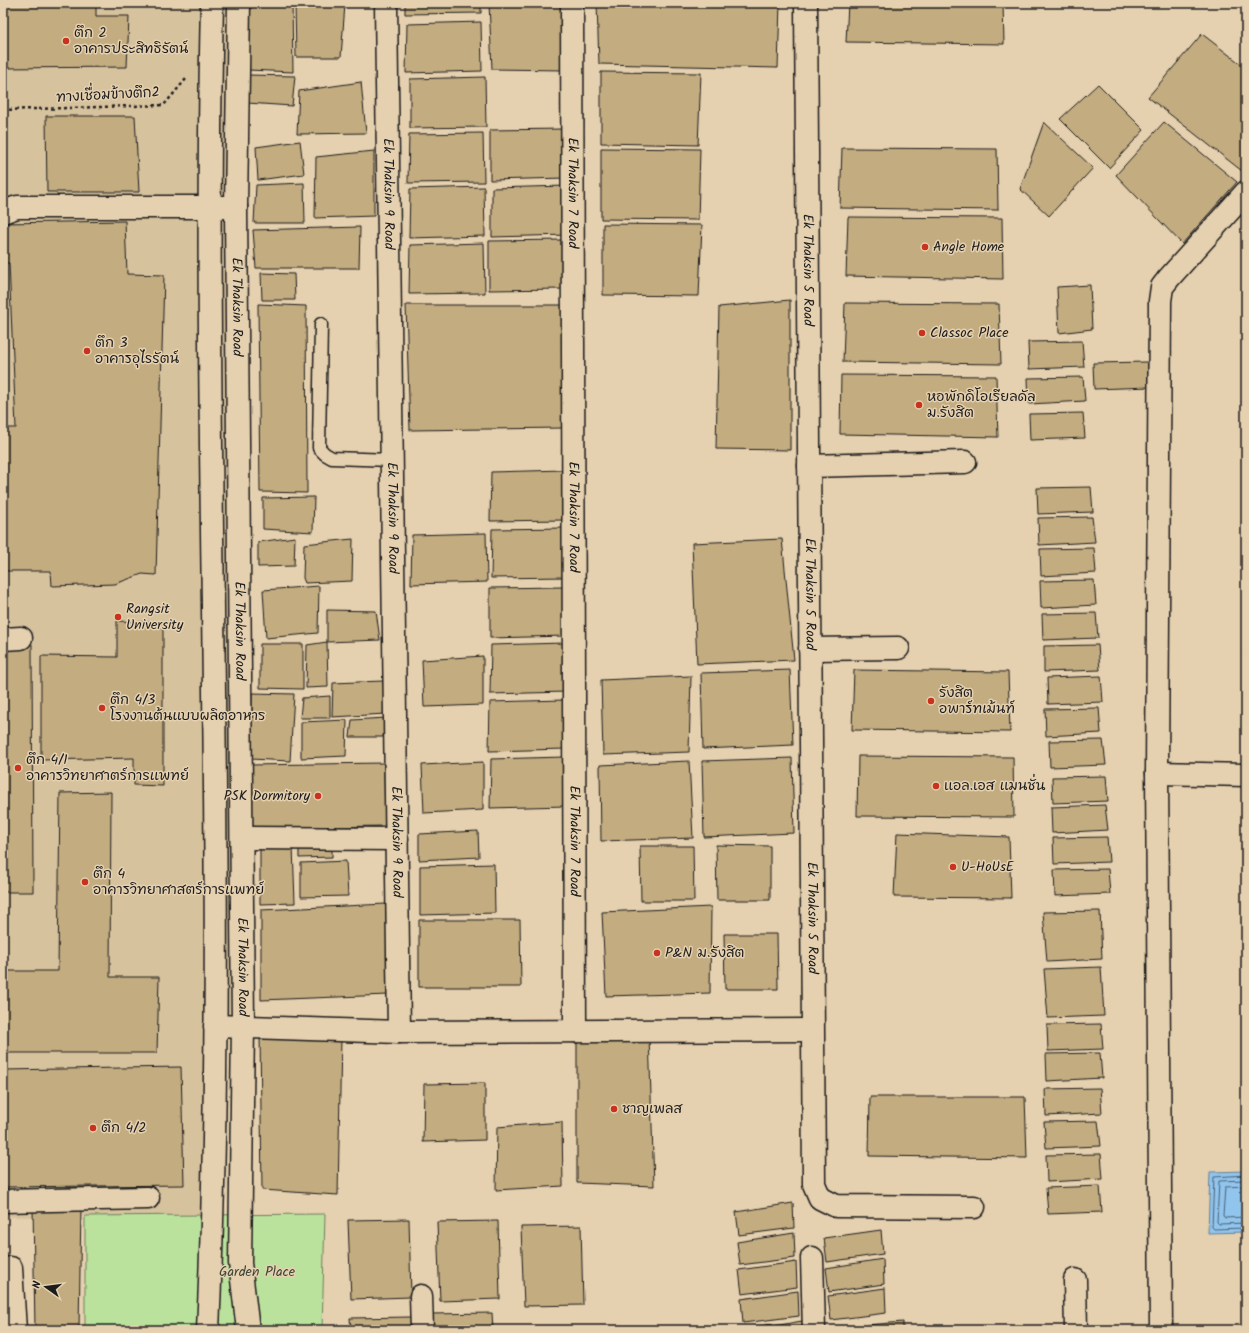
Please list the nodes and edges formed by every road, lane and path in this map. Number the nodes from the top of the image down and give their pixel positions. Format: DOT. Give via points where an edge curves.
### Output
graph roads {
  1 [pos="212,3"];
  2 [pos="239,3"];
  3 [pos="386,3"];
  4 [pos="572,3"];
  5 [pos="806,3"];
  6 [pos="211,50"];
  7 [pos="3,110"];
  8 [pos="1246,192"];
  9 [pos="210,206"];
  10 [pos="236,206"];
  11 [pos="3,212"];
  12 [pos="321,324"];
  13 [pos="392,460"];
  14 [pos="965,462"];
  15 [pos="809,466"];
  16 [pos="898,648"];
  17 [pos="810,649"];
  18 [pos="1157,773"];
  19 [pos="1246,775"];
  20 [pos="242,838"];
  21 [pos="397,839"];
  22 [pos="243,1025"];
  23 [pos="215,1026"];
  24 [pos="812,1030"];
  25 [pos="576,1031"];
  26 [pos="399,1032"];
  27 [pos="148,1198"];
  28 [pos="3,1201"];
  29 [pos="974,1207"];
  30 [pos="812,1258"];
  31 [pos="11,1268"];
  32 [pos="1074,1280"];
  33 [pos="421,1296"];
  34 [pos="15,1330"];
  35 [pos="208,1330"];
  36 [pos="248,1330"];
  37 [pos="422,1330"];
  38 [pos="814,1330"];
  39 [pos="1076,1330"];
  40 [pos="1161,1330"];
  1 -- 6 [label="street, Ek Thaksin Road"];
  2 -- 10 [label="street, Ek Thaksin Road"];
  3 -- 13 [label="street, Ek Thaksin 9 Road"];
  4 -- 25 [label="street, Ek Thaksin 7 Road"];
  5 -- 15 [label="street, Ek Thaksin 5 Road"];
  6 -- 7 [label="path, ทางเชื่อมข้างตึก2" via="164,105"];
  6 -- 9 [label="street, Ek Thaksin Road"];
  8 -- 18 [label="street" via="1162,287"];
  9 -- 10 [label="street"];
  9 -- 11 [label="street" via="17,208"];
  9 -- 23 [label="street, Ek Thaksin Road"];
  10 -- 20 [label="street, Ek Thaksin Road"];
  12 -- 13 [label="lane" via="319,448 332,458"];
  13 -- 21 [label="street, Ek Thaksin 9 Road"];
  14 -- 15 [label="street"];
  15 -- 17 [label="street, Ek Thaksin 5 Road"];
  16 -- 17 [label="street"];
  17 -- 24 [label="street, Ek Thaksin 5 Road"];
  18 -- 19 [label="street"];
  18 -- 40 [label="street"];
  20 -- 21 [label="street"];
  20 -- 22 [label="street, Ek Thaksin Road"];
  21 -- 26 [label="street, Ek Thaksin 9 Road"];
  22 -- 23 [label="street"];
  22 -- 26 [label="street"];
  22 -- 36 [label="street, Ek Thaksin Road" via="240,1263"];
  23 -- 35 [label="street, Ek Thaksin Road"];
  24 -- 25 [label="street"];
  24 -- 29 [label="street, Ek Thaksin 5 Road" via="814,1184 820,1198 836,1206"];
  25 -- 26 [label="street"];
  27 -- 28 [label="street"];
  30 -- 38 [label="street"];
  31 -- 34 [label="street"];
  32 -- 39 [label="street"];
  33 -- 37 [label="street"];
}
